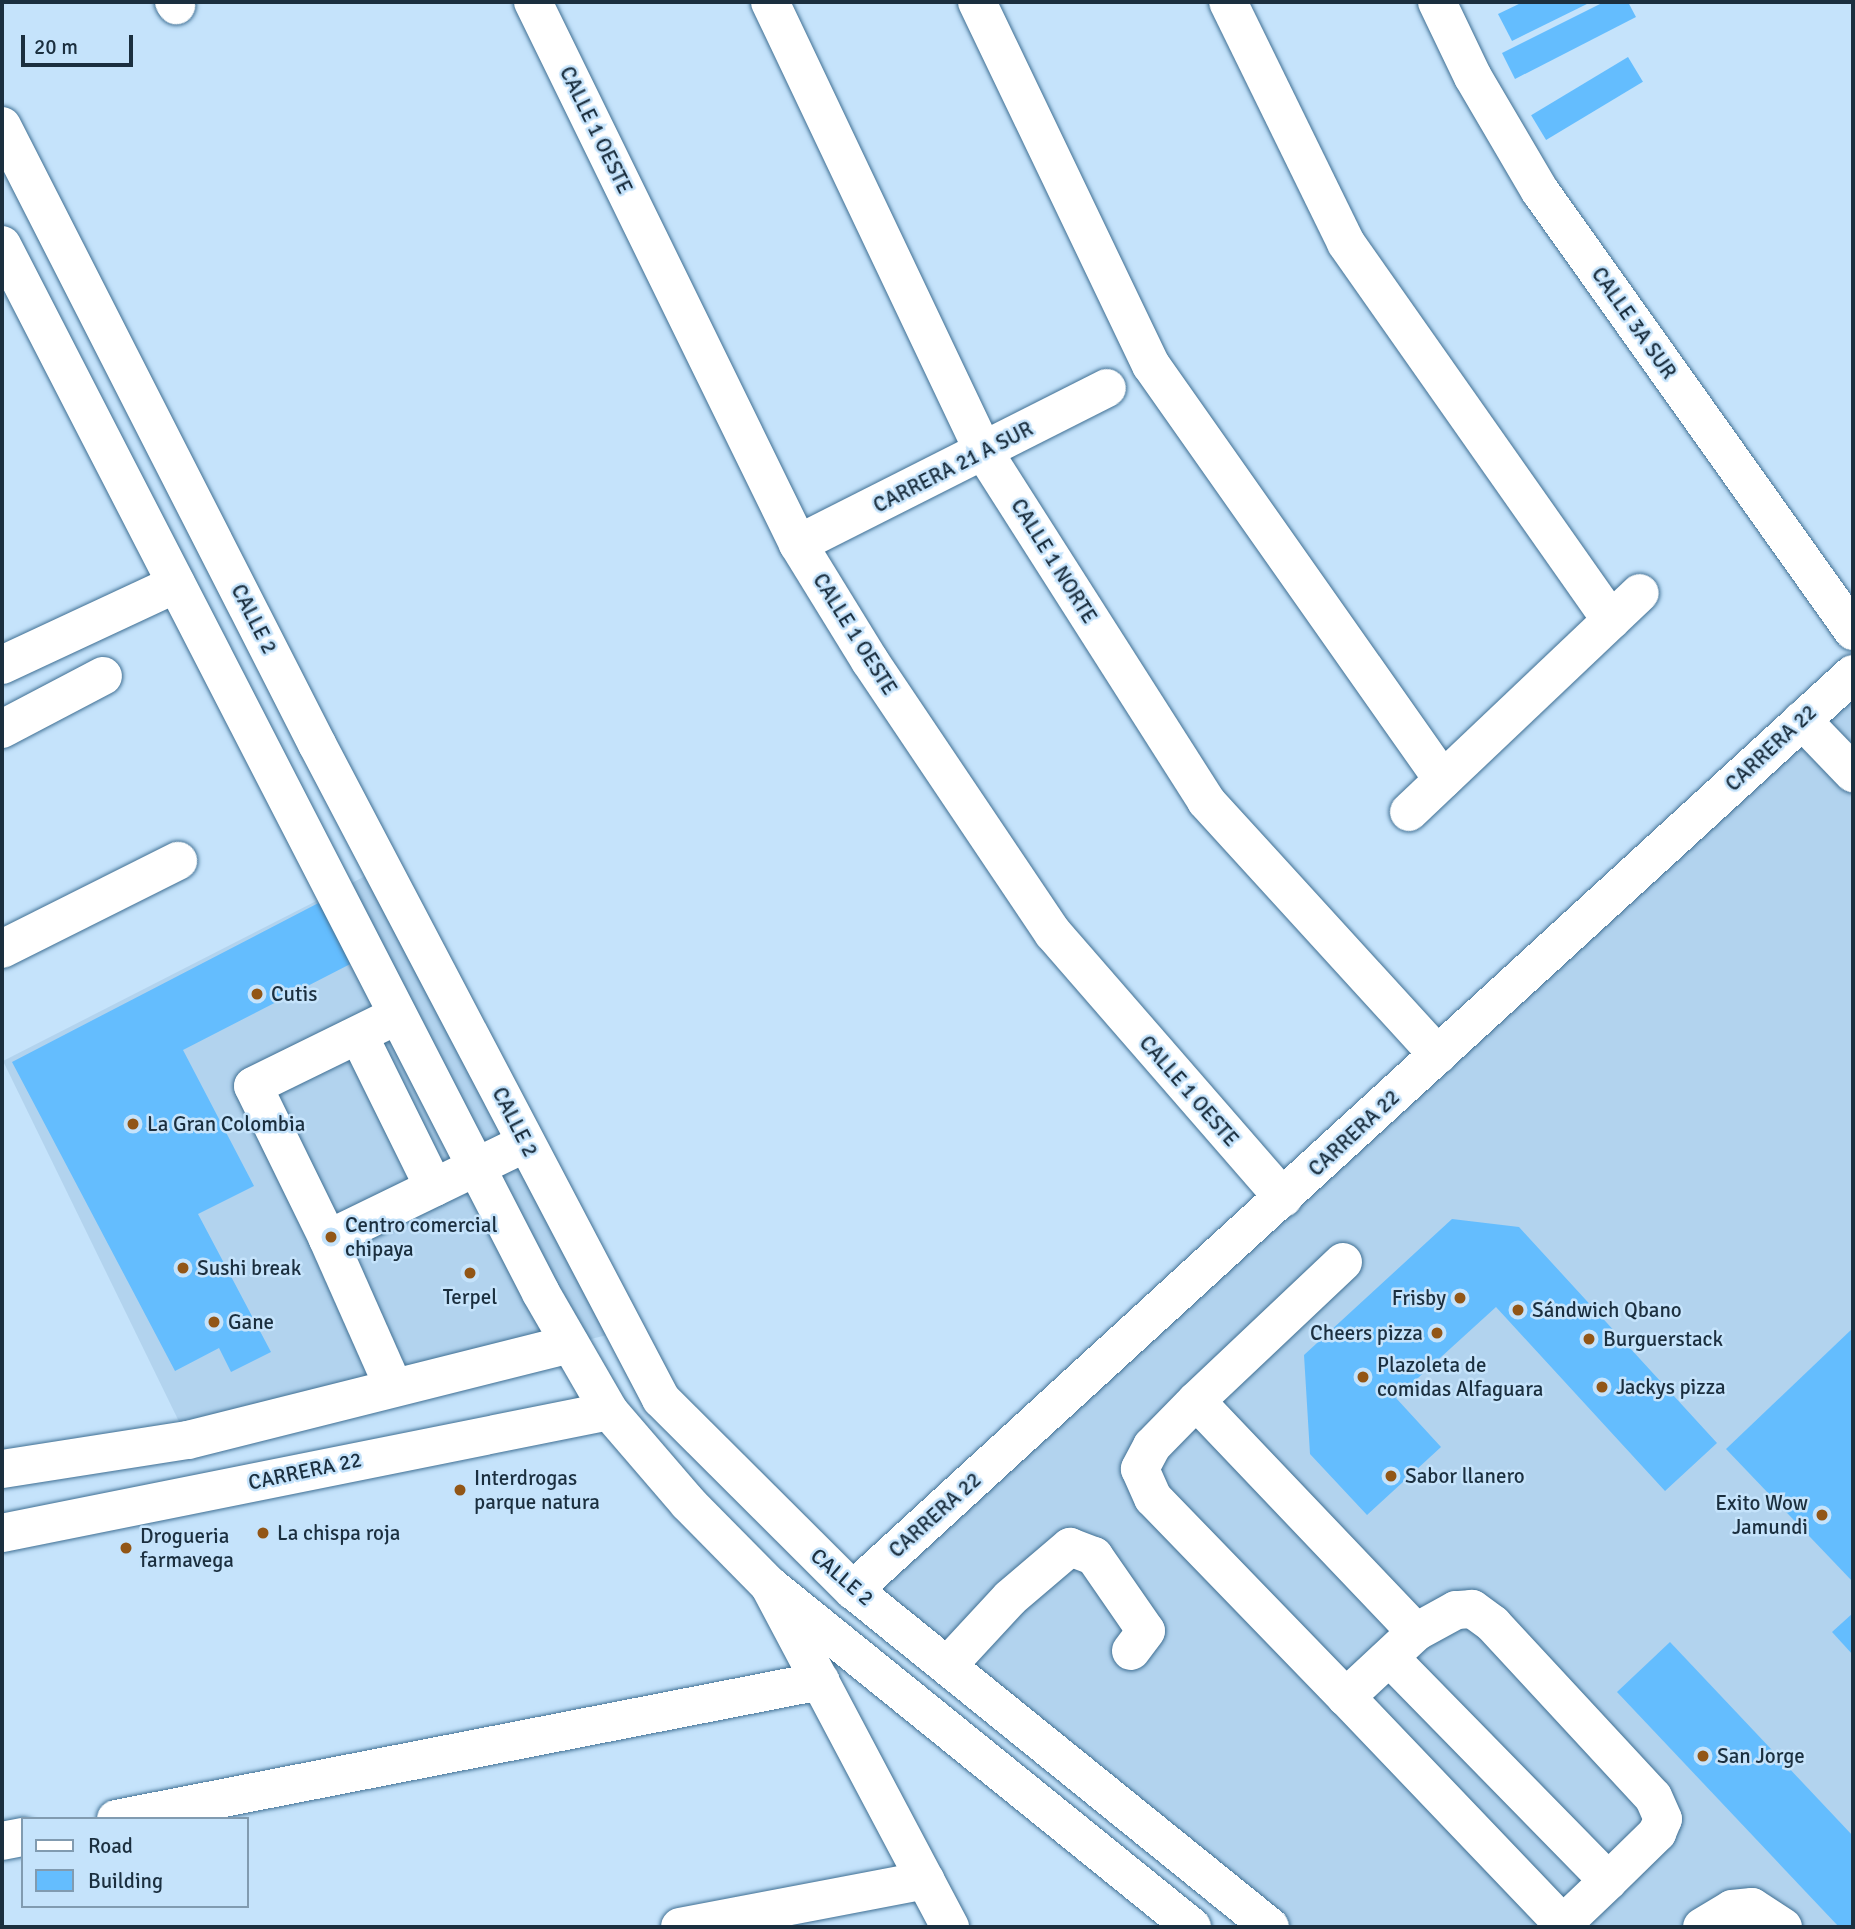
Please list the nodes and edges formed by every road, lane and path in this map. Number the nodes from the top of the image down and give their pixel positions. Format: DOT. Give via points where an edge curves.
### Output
graph roads {
  1 [pos="533,2"];
  2 [pos="770,2"];
  3 [pos="977,2"];
  4 [pos="1228,2"];
  5 [pos="1437,2"];
  6 [pos="2,127"];
  7 [pos="2,245"];
  8 [pos="1107,388"];
  9 [pos="984,452"];
  10 [pos="798,544"];
  11 [pos="176,584"];
  12 [pos="1640,593"];
  13 [pos="1611,620"];
  14 [pos="1853,631"];
  15 [pos="2,665"];
  16 [pos="1853,674"];
  17 [pos="103,676"];
  18 [pos="1802,720"];
  19 [pos="2,729"];
  20 [pos="1853,773"];
  21 [pos="1443,780"];
  22 [pos="1409,812"];
  23 [pos="178,861"];
  24 [pos="2,948"];
  25 [pos="398,1015"];
  26 [pos="359,1035"];
  27 [pos="1438,1055"];
  28 [pos="526,1143"];
  29 [pos="476,1169"];
  30 [pos="434,1188"];
  31 [pos="1283,1198"];
  32 [pos="328,1239"];
  33 [pos="1343,1262"];
  34 [pos="570,1344"];
  35 [pos="393,1386"];
  36 [pos="1196,1401"];
  37 [pos="609,1411"];
  38 [pos="2,1469"];
  39 [pos="2,1533"];
  40 [pos="769,1585"];
  41 [pos="853,1590"];
  42 [pos="1403,1645"];
  43 [pos="1130,1651"];
  44 [pos="948,1665"];
  45 [pos="821,1681"];
  46 [pos="1346,1697"];
  47 [pos="126,1817"];
  48 [pos="21,1837"];
  49 [pos="2,1841"];
  50 [pos="926,1881"];
  51 [pos="1608,1881"];
  52 [pos="1561,1926"];
  53 [pos="680,1927"];
  54 [pos="950,1927"];
  55 [pos="1192,1927"];
  56 [pos="1270,1927"];
  57 [pos="1702,1927"];
  58 [pos="1783,1927"];
  1 -- 10 [label="street, CALLE 1 OESTE"];
  2 -- 9 [label="street, CALLE 1 NORTE"];
  3 -- 21 [label="street" via="1151,365"];
  4 -- 13 [label="street" via="1346,243"];
  5 -- 14 [label="street, CALLE 3A SUR" via="1473,77 1540,191"];
  6 -- 28 [label="street, CALLE 2"];
  7 -- 11 [label="street"];
  8 -- 9 [label="street, CARRERA 21 A SUR"];
  9 -- 10 [label="street, CARRERA 21 A SUR"];
  9 -- 27 [label="street, CALLE 1 NORTE" via="1206,801"];
  10 -- 31 [label="street, CALLE 1 OESTE" via="1053,933"];
  11 -- 15 [label="street"];
  11 -- 25 [label="street"];
  12 -- 13 [label="street"];
  13 -- 21 [label="street"];
  16 -- 18 [label="street, CARRERA 22"];
  17 -- 19 [label="street"];
  18 -- 20 [label="street"];
  18 -- 27 [label="street, CARRERA 22"];
  21 -- 22 [label="street"];
  23 -- 24 [label="street"];
  25 -- 26 [label="street"];
  25 -- 29 [label="street"];
  26 -- 30 [label="street"];
  26 -- 32 [label="street" via="253,1086"];
  27 -- 31 [label="street, CARRERA 22"];
  28 -- 29 [label="street"];
  28 -- 41 [label="street, CALLE 2" via="661,1399"];
  29 -- 30 [label="street"];
  29 -- 34 [label="street"];
  30 -- 32 [label="street"];
  31 -- 41 [label="street, CARRERA 22"];
  32 -- 35 [label="street"];
  33 -- 36 [label="street"];
  34 -- 35 [label="street"];
  34 -- 37 [label="street"];
  35 -- 38 [label="street" via="187,1440"];
  36 -- 42 [label="street"];
  36 -- 46 [label="street" via="1152,1446 1140,1469 1153,1498"];
  37 -- 39 [label="street, CARRERA 22"];
  37 -- 40 [label="street" via="688,1503"];
  40 -- 45 [label="street"];
  40 -- 55 [label="street"];
  41 -- 44 [label="street, CALLE 2"];
  42 -- 46 [label="street"];
  42 -- 51 [label="street"];
  42 -- 51 [label="street" via="1456,1610 1472,1609 1493,1624 1653,1797 1663,1819 1657,1833"];
  43 -- 44 [label="street" via="1146,1631 1094,1556 1070,1547 1010,1598"];
  44 -- 56 [label="street, CALLE 2"];
  45 -- 47 [label="street"];
  45 -- 50 [label="street"];
  46 -- 52 [label="street"];
  48 -- 49 [label="street"];
  50 -- 53 [label="street"];
  50 -- 54 [label="street"];
  51 -- 52 [label="street"];
  57 -- 58 [label="street" via="1732,1909 1752,1907"];
}
